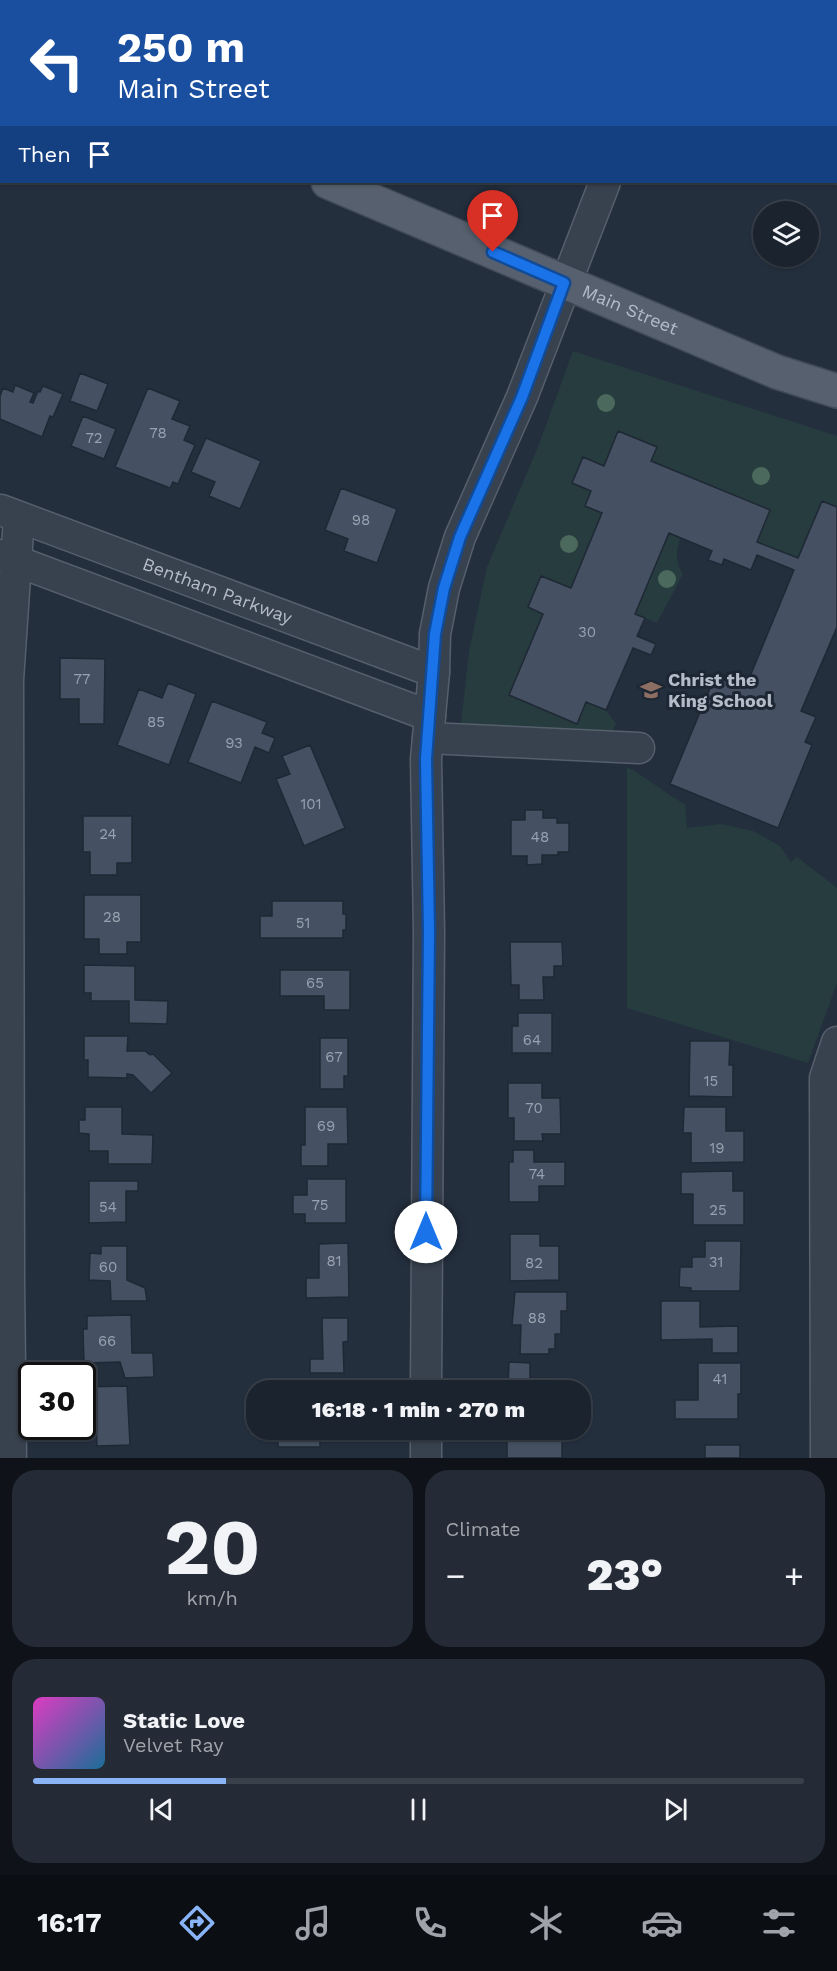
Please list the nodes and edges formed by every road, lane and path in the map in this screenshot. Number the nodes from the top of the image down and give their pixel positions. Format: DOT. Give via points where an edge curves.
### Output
graph roads {
  1 [pos="330,183"];
  2 [pos="605,183"];
  3 [pos="564,283"];
  4 [pos="837,391"];
  5 [pos="10,513"];
  6 [pos="8,558"];
  7 [pos="434,672"];
  8 [pos="429,727"];
  9 [pos="639,748"];
  10 [pos="837,1042"];
  11 [pos="426,1380"];
  12 [pos="426,1440"];
  13 [pos="11,1458"];
  14 [pos="426,1458"];
  15 [pos="826,1458"];
  1 -- 3 [label="main road, Main Street"];
  2 -- 3 [label="street"];
  3 -- 4 [label="main road, Main Street" via="777,372"];
  3 -- 7 [label="street" via="522,397 460,537 435,634"];
  5 -- 6 [label="street"];
  5 -- 7 [label="street, Bentham Parkway"];
  6 -- 8 [label="street"];
  6 -- 13 [label="street"];
  7 -- 8 [label="street"];
  8 -- 9 [label="street"];
  8 -- 11 [label="street"];
  10 -- 15 [label="street" via="825,1078"];
  12 -- 14 [label="street"];
}
